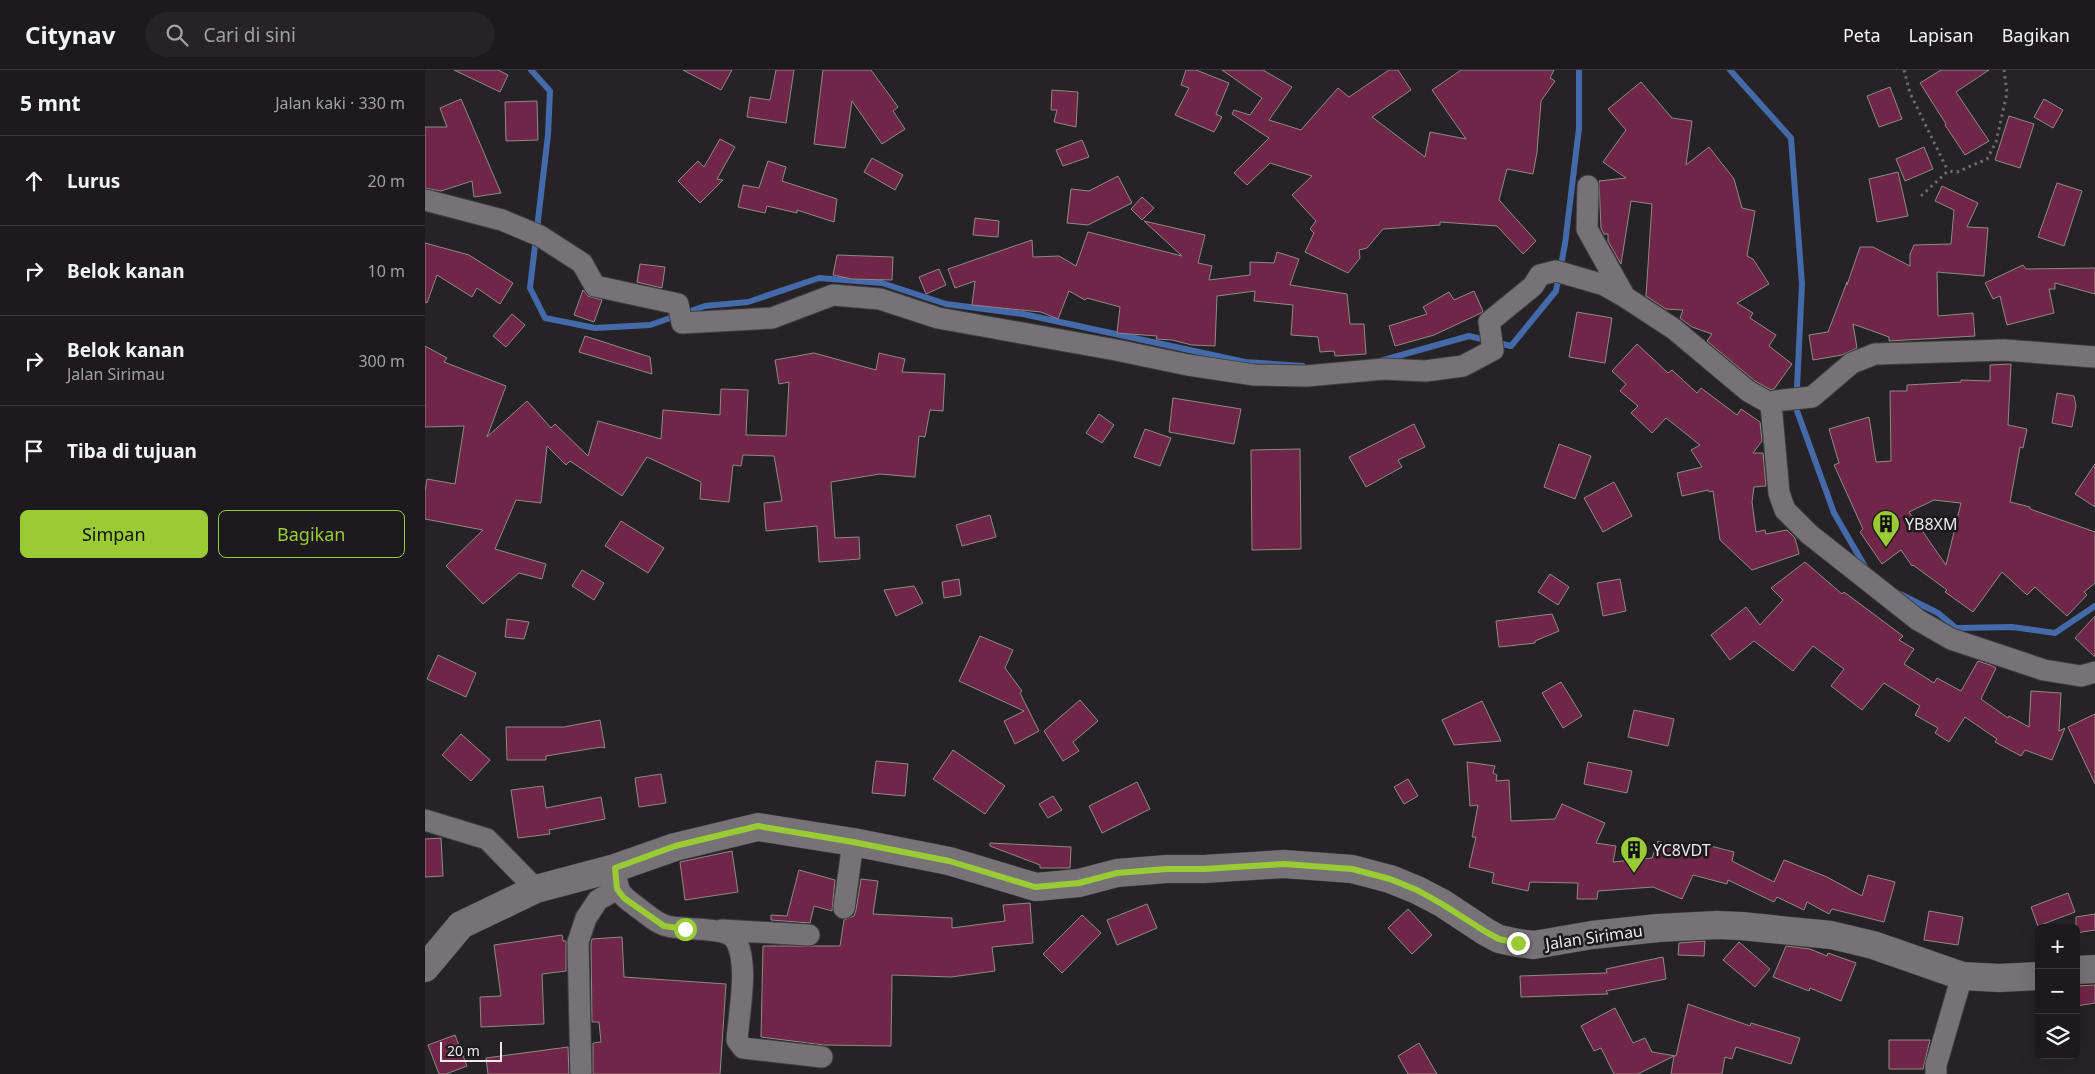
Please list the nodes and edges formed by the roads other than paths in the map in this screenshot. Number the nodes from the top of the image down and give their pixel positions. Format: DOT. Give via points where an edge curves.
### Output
graph roads {
  1 [pos="1588,186"];
  2 [pos="425,200"];
  3 [pos="1625,297"];
  4 [pos="2095,357"];
  5 [pos="1773,403"];
  6 [pos="2095,672"];
  7 [pos="425,820"];
  8 [pos="853,842"];
  9 [pos="616,878"];
  10 [pos="536,889"];
  11 [pos="844,908"];
  12 [pos="725,932"];
  13 [pos="809,935"];
  14 [pos="425,968"];
  15 [pos="2095,969"];
  16 [pos="2080,970"];
  17 [pos="1962,976"];
  18 [pos="2035,976"];
  19 [pos="822,1057"];
  20 [pos="581,1074"];
  21 [pos="1936,1074"];
  1 -- 3 [label="street" via="1587,229"];
  2 -- 3 [label="street" via="502,220 532,232 581,263 595,286 680,313 772,318 833,295 880,299 938,318 1254,375 1425,371 1463,366 1493,350 1489,322 1527,292 1540,275 1556,271 1604,285"];
  3 -- 5 [label="street" via="1674,329 1748,391"];
  4 -- 5 [label="street" via="2005,350 1875,354 1852,363 1812,397"];
  5 -- 6 [label="street" via="1779,493 1785,510 1809,534 1919,620 1951,639 2044,670 2081,676"];
  7 -- 10 [label="street" via="487,839"];
  8 -- 9 [label="main road, Jalan Sirimau" via="758,826 675,846"];
  8 -- 11 [label="street"];
  8 -- 17 [label="main road, Jalan Sirimau" via="949,861 1035,887 1079,883 1117,873 1167,869 1284,864 1352,869 1417,890 1499,939 1518,943 1534,945 1658,928 1741,926 1831,935 1873,945"];
  9 -- 10 [label="main road, Jalan Sirimau"];
  9 -- 12 [label="street" via="624,898 664,926"];
  9 -- 20 [label="street" via="586,918 578,942"];
  10 -- 14 [label="main road, Jalan Sirimau" via="461,925"];
  12 -- 13 [label="street" via="722,930"];
  12 -- 19 [label="street" via="735,939 743,962 739,1046"];
  15 -- 16 [label="main road"];
  17 -- 18 [label="main road, Jalan Sirimau"];
  17 -- 21 [label="street"];
}
